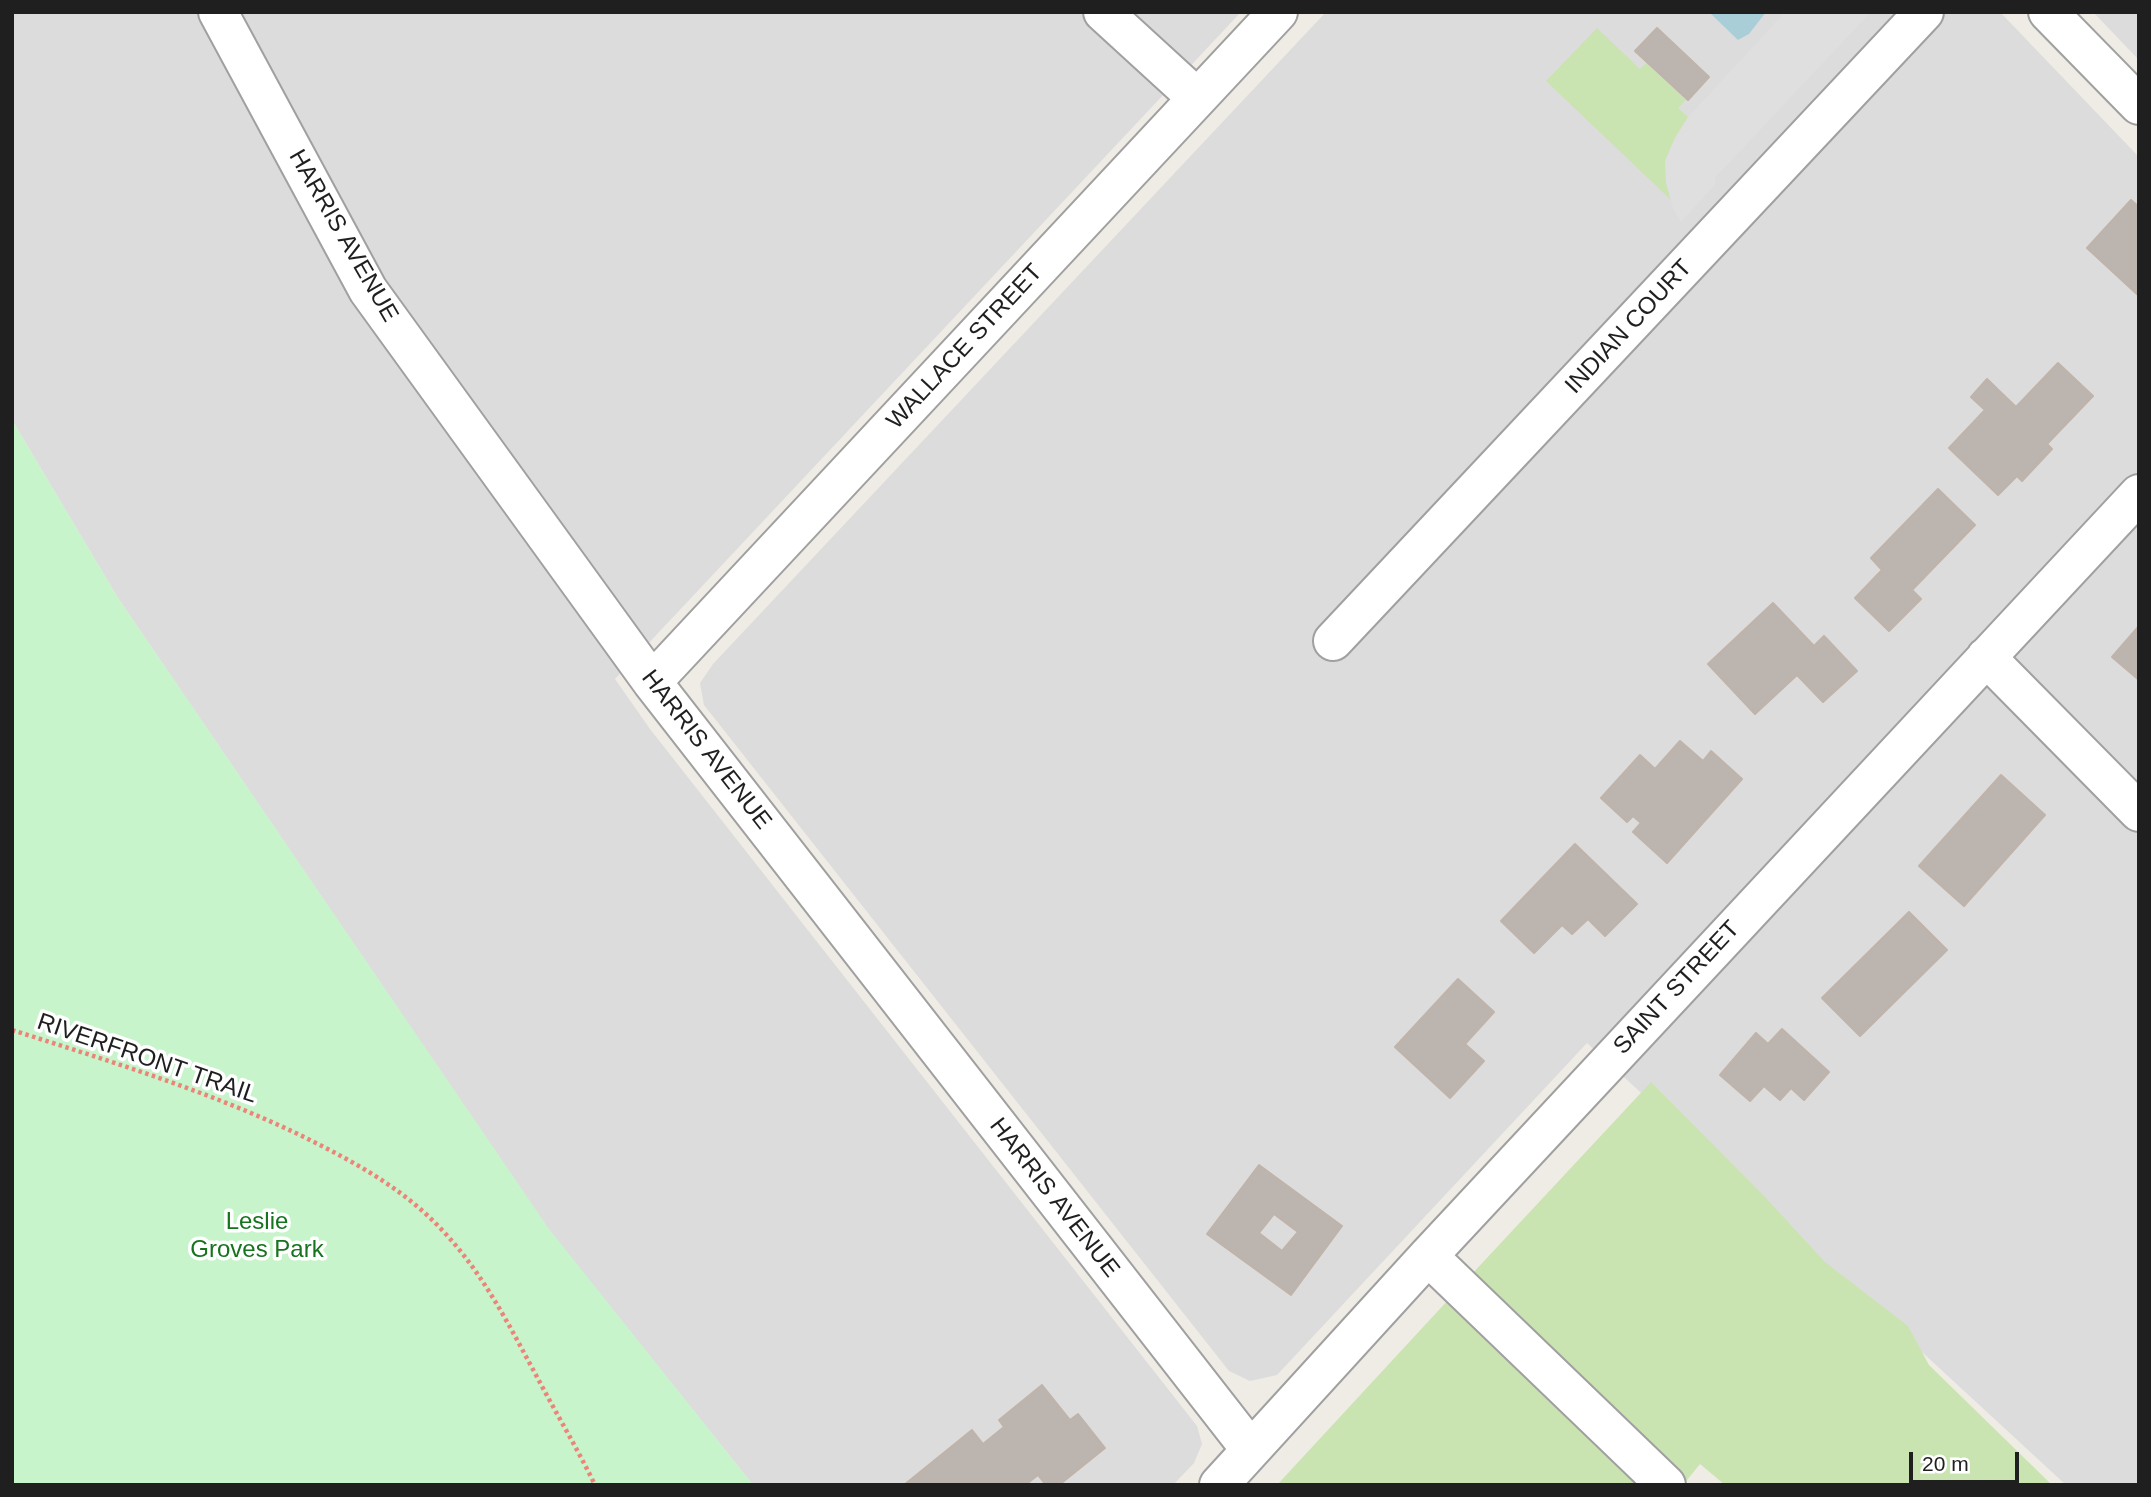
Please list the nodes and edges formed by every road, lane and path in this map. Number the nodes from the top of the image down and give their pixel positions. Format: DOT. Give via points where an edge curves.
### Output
graph roads {
  1 [pos="218,12"];
  2 [pos="1103,12"];
  3 [pos="1278,12"];
  4 [pos="1924,12"];
  5 [pos="2048,12"];
  6 [pos="1197,98"];
  7 [pos="2139,105"];
  8 [pos="2139,494"];
  9 [pos="1333,641"];
  10 [pos="1986,657"];
  11 [pos="652,682"];
  12 [pos="2139,812"];
  13 [pos="12,1030"];
  14 [pos="1428,1256"];
  15 [pos="1251,1450"];
  16 [pos="595,1485"];
  17 [pos="1219,1485"];
  18 [pos="1666,1485"];
  1 -- 11 [label="street, HARRIS AVENUE" via="368,290"];
  2 -- 6 [label="street"];
  3 -- 6 [label="street, WALLACE STREET"];
  4 -- 9 [label="street, INDIAN COURT"];
  5 -- 7 [label="street"];
  6 -- 11 [label="street, WALLACE STREET"];
  8 -- 10 [label="street, SAINT STREET"];
  10 -- 12 [label="street"];
  10 -- 14 [label="street, SAINT STREET"];
  11 -- 15 [label="street, HARRIS AVENUE"];
  13 -- 16 [label="path, RIVERFRONT TRAIL" via="141,1070 229,1104 347,1158 402,1192 442,1230 499,1306"];
  14 -- 15 [label="street, SAINT STREET"];
  14 -- 18 [label="street"];
  15 -- 17 [label="street, SAINT STREET"];
}
